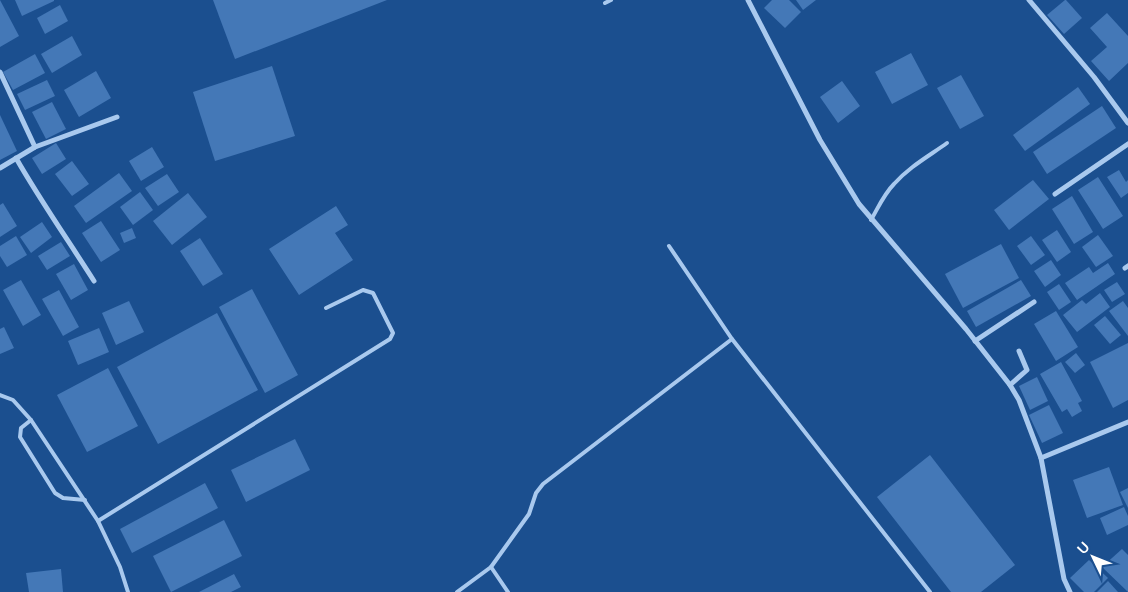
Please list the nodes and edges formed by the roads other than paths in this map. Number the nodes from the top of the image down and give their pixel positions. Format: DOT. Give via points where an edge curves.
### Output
graph roads {
  1 [pos="611,0"];
  2 [pos="748,0"];
  3 [pos="1029,0"];
  4 [pos="605,3"];
  5 [pos="0,72"];
  6 [pos="117,116"];
  7 [pos="1128,123"];
  8 [pos="947,143"];
  9 [pos="1128,144"];
  10 [pos="35,147"];
  11 [pos="16,158"];
  12 [pos="0,168"];
  13 [pos="1055,194"];
  14 [pos="871,220"];
  15 [pos="669,246"];
  16 [pos="94,281"];
  17 [pos="1034,302"];
  18 [pos="326,308"];
  19 [pos="732,338"];
  20 [pos="976,341"];
  21 [pos="1019,351"];
  22 [pos="1010,385"];
  23 [pos="0,394"];
  24 [pos="31,420"];
  25 [pos="1128,422"];
  26 [pos="1041,458"];
  27 [pos="85,500"];
  28 [pos="98,521"];
  29 [pos="491,567"];
  30 [pos="128,592"];
  31 [pos="457,592"];
  32 [pos="508,592"];
  33 [pos="930,592"];
  34 [pos="1070,592"];
  1 -- 4 [label="lane"];
  2 -- 14 [label="street" via="838,173"];
  3 -- 7 [label="street"];
  5 -- 10 [label="street"];
  6 -- 10 [label="street"];
  8 -- 14 [label="lane" via="894,183"];
  9 -- 13 [label="street"];
  10 -- 11 [label="street"];
  11 -- 12 [label="street"];
  11 -- 16 [label="street"];
  14 -- 20 [label="street"];
  15 -- 19 [label="lane"];
  17 -- 20 [label="street"];
  18 -- 28 [label="lane" via="363,290 373,293 393,332 392,337"];
  19 -- 29 [label="lane" via="543,484 536,493 529,514"];
  19 -- 33 [label="lane"];
  20 -- 22 [label="street"];
  21 -- 22 [label="street" via="1027,370"];
  22 -- 26 [label="street"];
  23 -- 24 [label="lane" via="13,400"];
  24 -- 27 [label="lane"];
  24 -- 27 [label="lane" via="21,428 20,437 55,493 63,498"];
  25 -- 26 [label="street"];
  26 -- 34 [label="street" via="1064,579"];
  27 -- 28 [label="lane"];
  28 -- 30 [label="lane"];
  29 -- 31 [label="lane"];
  29 -- 32 [label="lane"];
}
